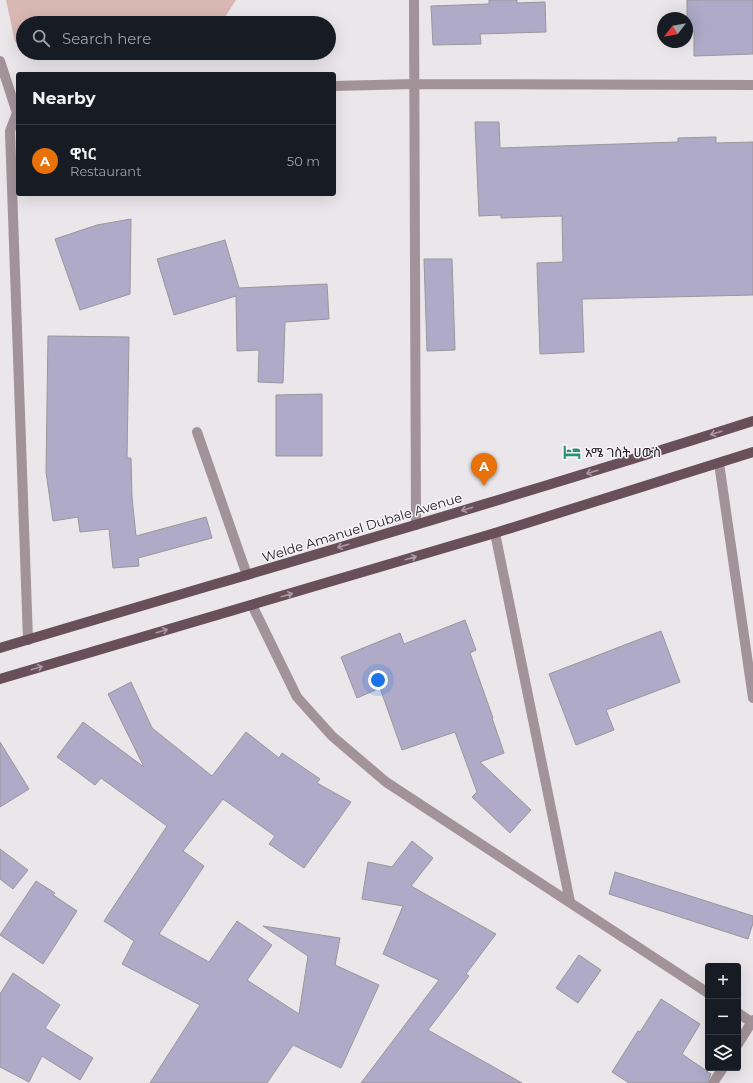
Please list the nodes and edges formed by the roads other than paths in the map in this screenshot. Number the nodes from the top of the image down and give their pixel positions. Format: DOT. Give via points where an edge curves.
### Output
graph roads {
  1 [pos="414,0"];
  2 [pos="0,61"];
  3 [pos="414,84"];
  4 [pos="753,85"];
  5 [pos="336,86"];
  6 [pos="16,109"];
  7 [pos="16,115"];
  8 [pos="753,421"];
  9 [pos="196,432"];
  10 [pos="753,452"];
  11 [pos="719,463"];
  12 [pos="416,525"];
  13 [pos="494,534"];
  14 [pos="247,575"];
  15 [pos="252,605"];
  16 [pos="28,640"];
  17 [pos="0,648"];
  18 [pos="0,680"];
  19 [pos="753,698"];
  20 [pos="570,902"];
  21 [pos="705,991"];
  22 [pos="741,1015"];
  23 [pos="753,1022"];
  24 [pos="741,1040"];
  25 [pos="721,1071"];
  26 [pos="713,1083"];
  1 -- 3 [label="street"];
  2 -- 6 [label="street"];
  3 -- 4 [label="street"];
  3 -- 5 [label="street"];
  3 -- 12 [label="street"];
  7 -- 16 [label="street" via="10,131"];
  8 -- 12 [label="main road, Welde Amanuel Dubale Avenue, one-way"];
  9 -- 14 [label="street"];
  10 -- 11 [label="main road"];
  11 -- 13 [label="main road"];
  11 -- 19 [label="street"];
  12 -- 14 [label="main road, Welde Amanuel Dubale Avenue, one-way"];
  15 -- 13 [label="main road, one-way"];
  13 -- 20 [label="street"];
  14 -- 16 [label="main road, Welde Amanuel Dubale Avenue"];
  18 -- 15 [label="main road, one-way"];
  15 -- 20 [label="street" via="297,697 332,736 386,782"];
  16 -- 17 [label="main road, Welde Amanuel Dubale Avenue"];
  20 -- 21 [label="street"];
  22 -- 23 [label="street"];
  23 -- 24 [label="street"];
  25 -- 26 [label="street"];
}
